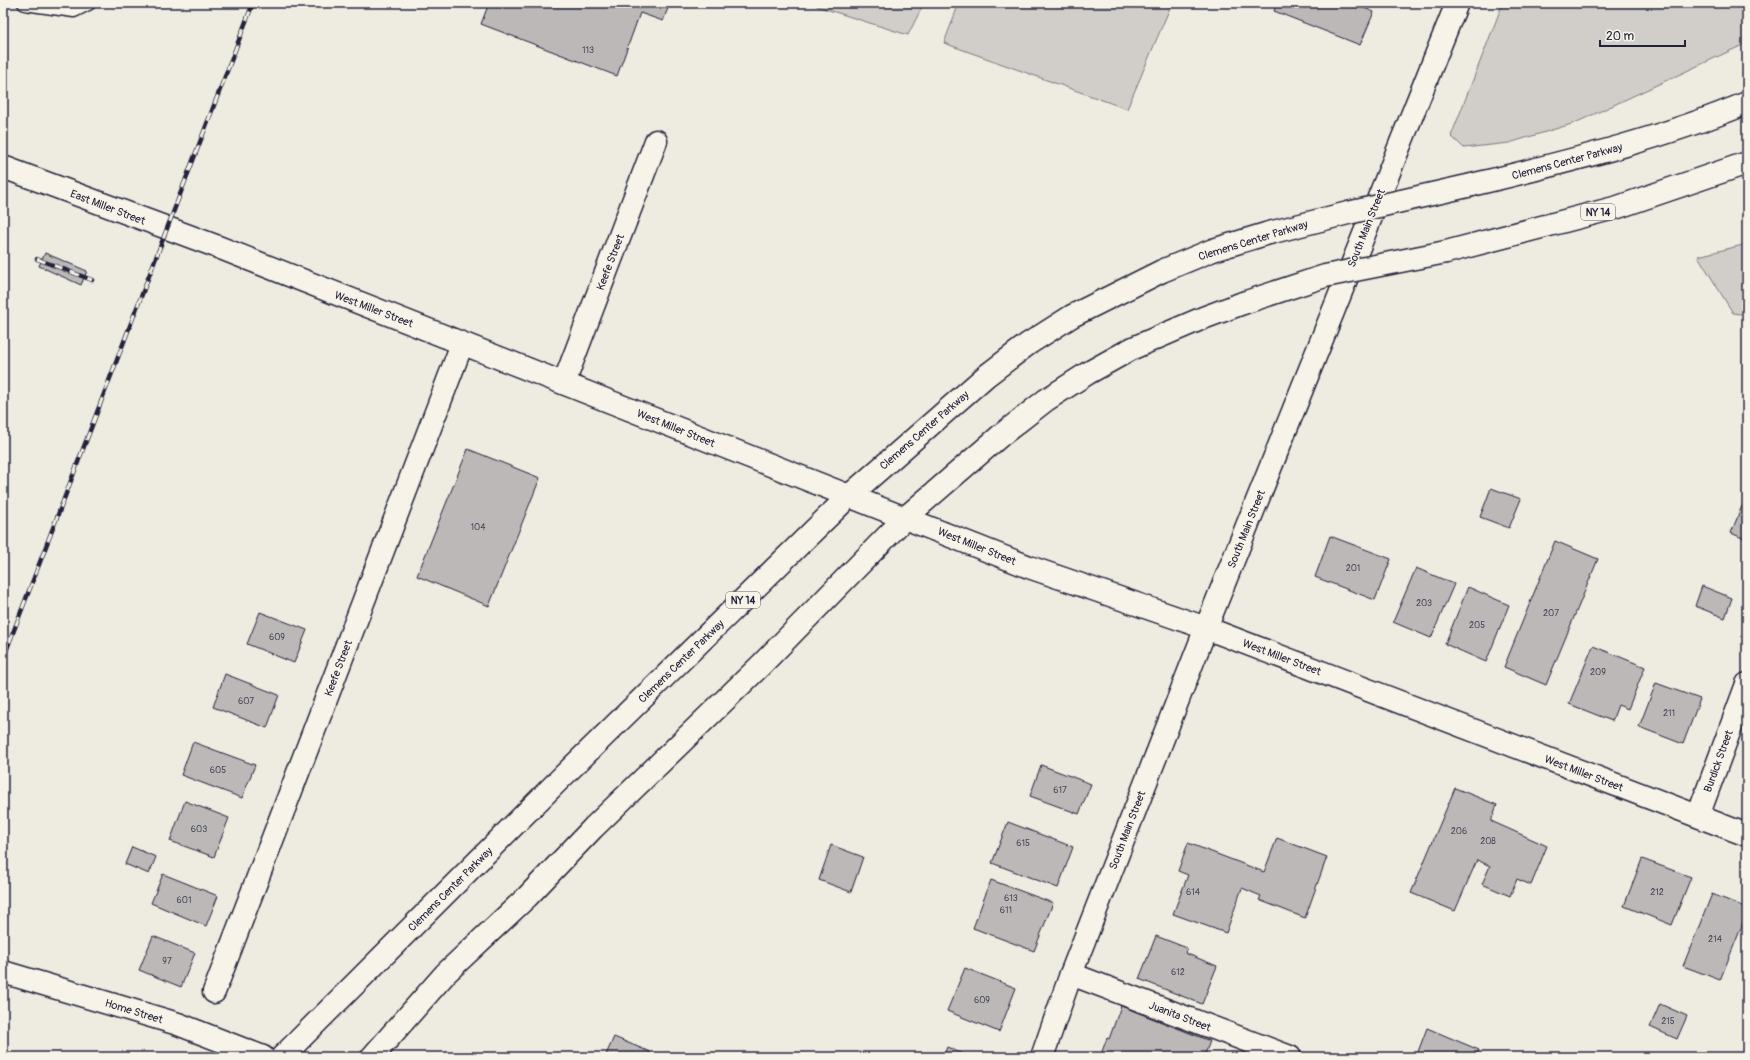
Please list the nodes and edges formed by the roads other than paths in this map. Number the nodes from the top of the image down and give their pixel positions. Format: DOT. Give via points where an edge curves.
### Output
graph roads {
  1 [pos="25,3"];
  2 [pos="88,3"];
  3 [pos="1457,3"];
  4 [pos="1747,103"];
  5 [pos="656,141"];
  6 [pos="1747,163"];
  7 [pos="3,167"];
  8 [pos="213,245"];
  9 [pos="462,344"];
  10 [pos="564,383"];
  11 [pos="849,496"];
  12 [pos="905,518"];
  13 [pos="1206,628"];
  14 [pos="1747,684"];
  15 [pos="1698,816"];
  16 [pos="1747,835"];
  17 [pos="3,972"];
  18 [pos="1071,974"];
  19 [pos="214,992"];
  20 [pos="263,1057"];
  21 [pos="282,1057"];
  22 [pos="372,1057"];
  23 [pos="1042,1057"];
  24 [pos="1290,1057"];
  1 -- 2 [label="lane" via="74,10"];
  3 -- 13 [label="street, South Main Street"];
  4 -- 11 [label="street, Clemens Center Parkway / NY 14, bridge" via="1644,140 1565,162 1269,234 1212,250 1162,271 1072,316 1028,344 986,376"];
  5 -- 10 [label="street, Keefe Street"];
  6 -- 12 [label="street, NY 14, bridge" via="1618,207 1446,252 1325,276 1243,303 1133,348 1046,400"];
  7 -- 8 [label="street, East Miller Street"];
  8 -- 9 [label="street, West Miller Street"];
  9 -- 10 [label="street, West Miller Street"];
  9 -- 19 [label="street, Keefe Street"];
  10 -- 11 [label="street, West Miller Street"];
  11 -- 12 [label="street, West Miller Street"];
  11 -- 21 [label="street, Clemens Center Parkway / NY 14" via="558,781"];
  12 -- 13 [label="street, West Miller Street" via="1029,567"];
  12 -- 22 [label="street, NY 14" via="527,897 446,973"];
  13 -- 15 [label="street, West Miller Street"];
  13 -- 18 [label="street, South Main Street"];
  14 -- 15 [label="street, Burdick Street"];
  15 -- 16 [label="street, West Miller Street"];
  17 -- 20 [label="street, Home Street" via="178,1024"];
  18 -- 23 [label="street, South Main Street"];
  18 -- 24 [label="street, Juanita Street"];
}
